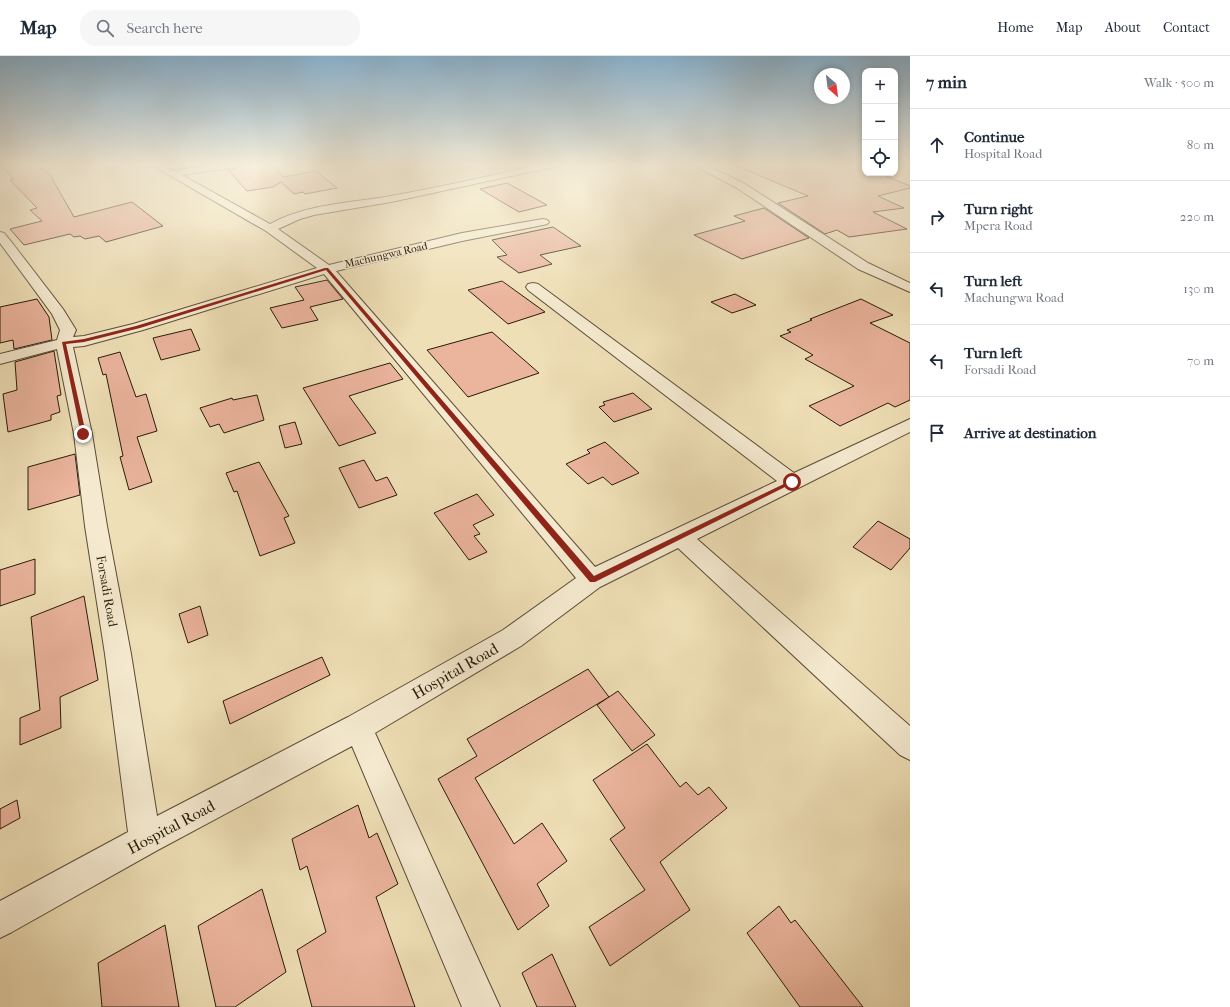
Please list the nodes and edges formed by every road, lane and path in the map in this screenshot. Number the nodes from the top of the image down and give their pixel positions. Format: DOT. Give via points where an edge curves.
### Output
graph roads {
  1 [pos="233,208"];
  2 [pos="331,208"];
  3 [pos="775,208"];
  4 [pos="543,222"];
  5 [pos="270,229"];
  6 [pos="0,236"];
  7 [pos="327,269"];
  8 [pos="533,287"];
  9 [pos="910,288"];
  10 [pos="64,343"];
  11 [pos="0,359"];
  12 [pos="910,425"];
  13 [pos="792,482"];
  14 [pos="680,537"];
  15 [pos="592,580"];
  16 [pos="358,727"];
  17 [pos="910,745"];
  18 [pos="145,840"];
  19 [pos="0,920"];
  20 [pos="481,1007"];
  1 -- 5 [label="street"];
  2 -- 5 [label="street" via="289,218"];
  3 -- 9 [label="street" via="863,266"];
  4 -- 7 [label="street, Machungwa Road" via="462,237"];
  5 -- 7 [label="street"];
  6 -- 10 [label="street, Forsadi Road" via="67,327"];
  7 -- 10 [label="street, Machungwa Road" via="138,327 84,341"];
  7 -- 15 [label="street"];
  8 -- 13 [label="street"];
  10 -- 11 [label="street, Machungwa Road"];
  10 -- 18 [label="street, Forsadi Road" via="83,434"];
  12 -- 13 [label="street, Hospital Road"];
  13 -- 14 [label="street, Hospital Road"];
  14 -- 15 [label="street, Hospital Road"];
  14 -- 17 [label="street"];
  15 -- 16 [label="street, Hospital Road" via="512,638"];
  16 -- 18 [label="street, Hospital Road"];
  16 -- 20 [label="street"];
  18 -- 19 [label="street, Hospital Road"];
}
